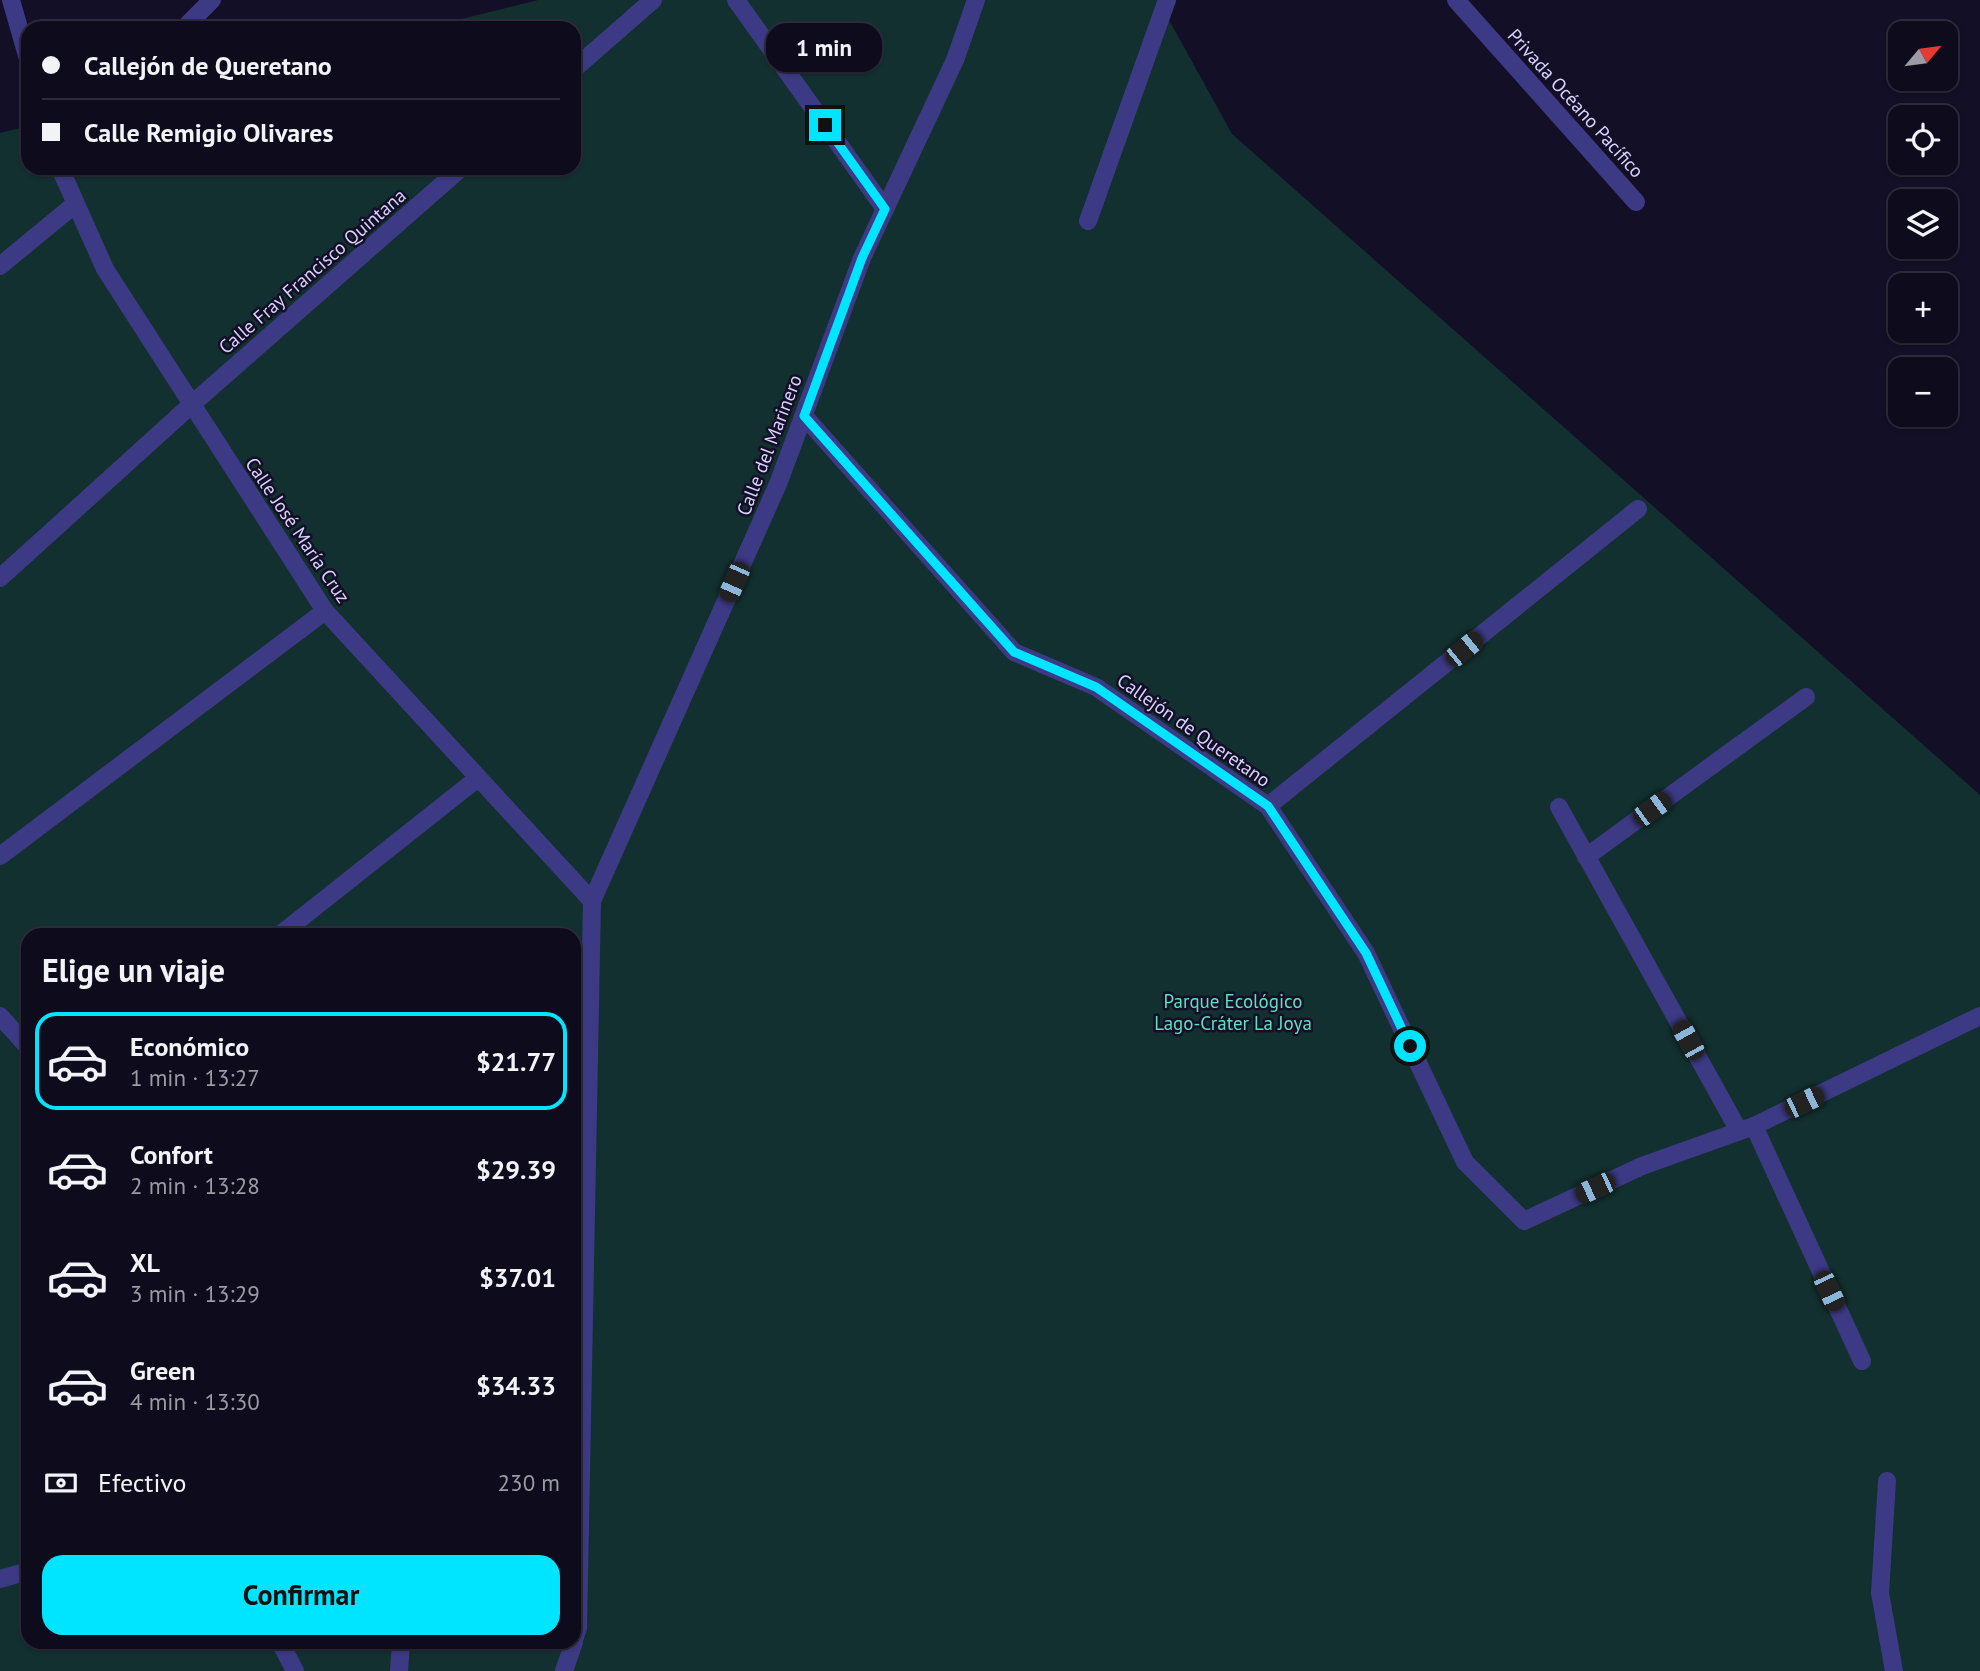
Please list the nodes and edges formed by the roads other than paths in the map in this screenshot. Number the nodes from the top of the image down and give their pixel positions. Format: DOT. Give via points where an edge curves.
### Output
graph roads {
  1 [pos="11,0"];
  2 [pos="212,0"];
  3 [pos="653,0"];
  4 [pos="736,0"];
  5 [pos="976,0"];
  6 [pos="1167,0"];
  7 [pos="1456,0"];
  8 [pos="191,21"];
  9 [pos="21,35"];
  10 [pos="581,63"];
  11 [pos="63,175"];
  12 [pos="453,175"];
  13 [pos="1636,202"];
  14 [pos="74,205"];
  15 [pos="885,209"];
  16 [pos="1088,221"];
  17 [pos="0,266"];
  18 [pos="191,405"];
  19 [pos="804,416"];
  20 [pos="1638,509"];
  21 [pos="0,578"];
  22 [pos="325,611"];
  23 [pos="1807,697"];
  24 [pos="478,778"];
  25 [pos="1268,806"];
  26 [pos="1559,807"];
  27 [pos="0,856"];
  28 [pos="1586,857"];
  29 [pos="592,901"];
  30 [pos="289,928"];
  31 [pos="590,985"];
  32 [pos="581,994"];
  33 [pos="0,1016"];
  34 [pos="1980,1016"];
  35 [pos="21,1039"];
  36 [pos="1746,1128"];
  37 [pos="581,1235"];
  38 [pos="1862,1362"];
  39 [pos="1886,1480"];
  40 [pos="21,1573"];
  41 [pos="0,1579"];
  42 [pos="284,1649"];
  43 [pos="401,1649"];
  44 [pos="571,1649"];
  45 [pos="295,1671"];
  46 [pos="399,1671"];
  47 [pos="564,1671"];
  48 [pos="1894,1671"];
  1 -- 9 [label="street"];
  2 -- 8 [label="street"];
  3 -- 10 [label="street"];
  4 -- 15 [label="street"];
  5 -- 15 [label="street, Calle del Marinero" via="955,60"];
  6 -- 16 [label="street"];
  7 -- 13 [label="street, Privada Océano Pacífico"];
  11 -- 14 [label="street, Calle José María Cruz"];
  12 -- 18 [label="street, Calle Fray Francisco Quintana"];
  14 -- 17 [label="street"];
  14 -- 18 [label="street, Calle José María Cruz" via="105,269"];
  15 -- 19 [label="street, Calle del Marinero" via="862,258"];
  18 -- 21 [label="street, Calle Fray Francisco Quintana"];
  18 -- 22 [label="street, Calle José María Cruz"];
  19 -- 25 [label="street, Callejón de Queretano" via="1014,652 1096,687"];
  19 -- 29 [label="street, Calle del Marinero"];
  20 -- 25 [label="street"];
  22 -- 24 [label="street, Calle José María Cruz"];
  22 -- 27 [label="street"];
  23 -- 28 [label="street"];
  24 -- 29 [label="street, Calle José María Cruz"];
  24 -- 30 [label="street"];
  25 -- 36 [label="street, Callejón de Queretano" via="1366,953 1465,1162 1524,1221 1642,1166"];
  26 -- 28 [label="street"];
  28 -- 36 [label="street"];
  29 -- 31 [label="street"];
  31 -- 32 [label="street"];
  31 -- 37 [label="street"];
  33 -- 35 [label="street"];
  34 -- 36 [label="street"];
  36 -- 38 [label="street"];
  39 -- 48 [label="street" via="1880,1593"];
  40 -- 41 [label="street"];
  42 -- 45 [label="street"];
  43 -- 46 [label="street"];
  44 -- 47 [label="street"];
}
